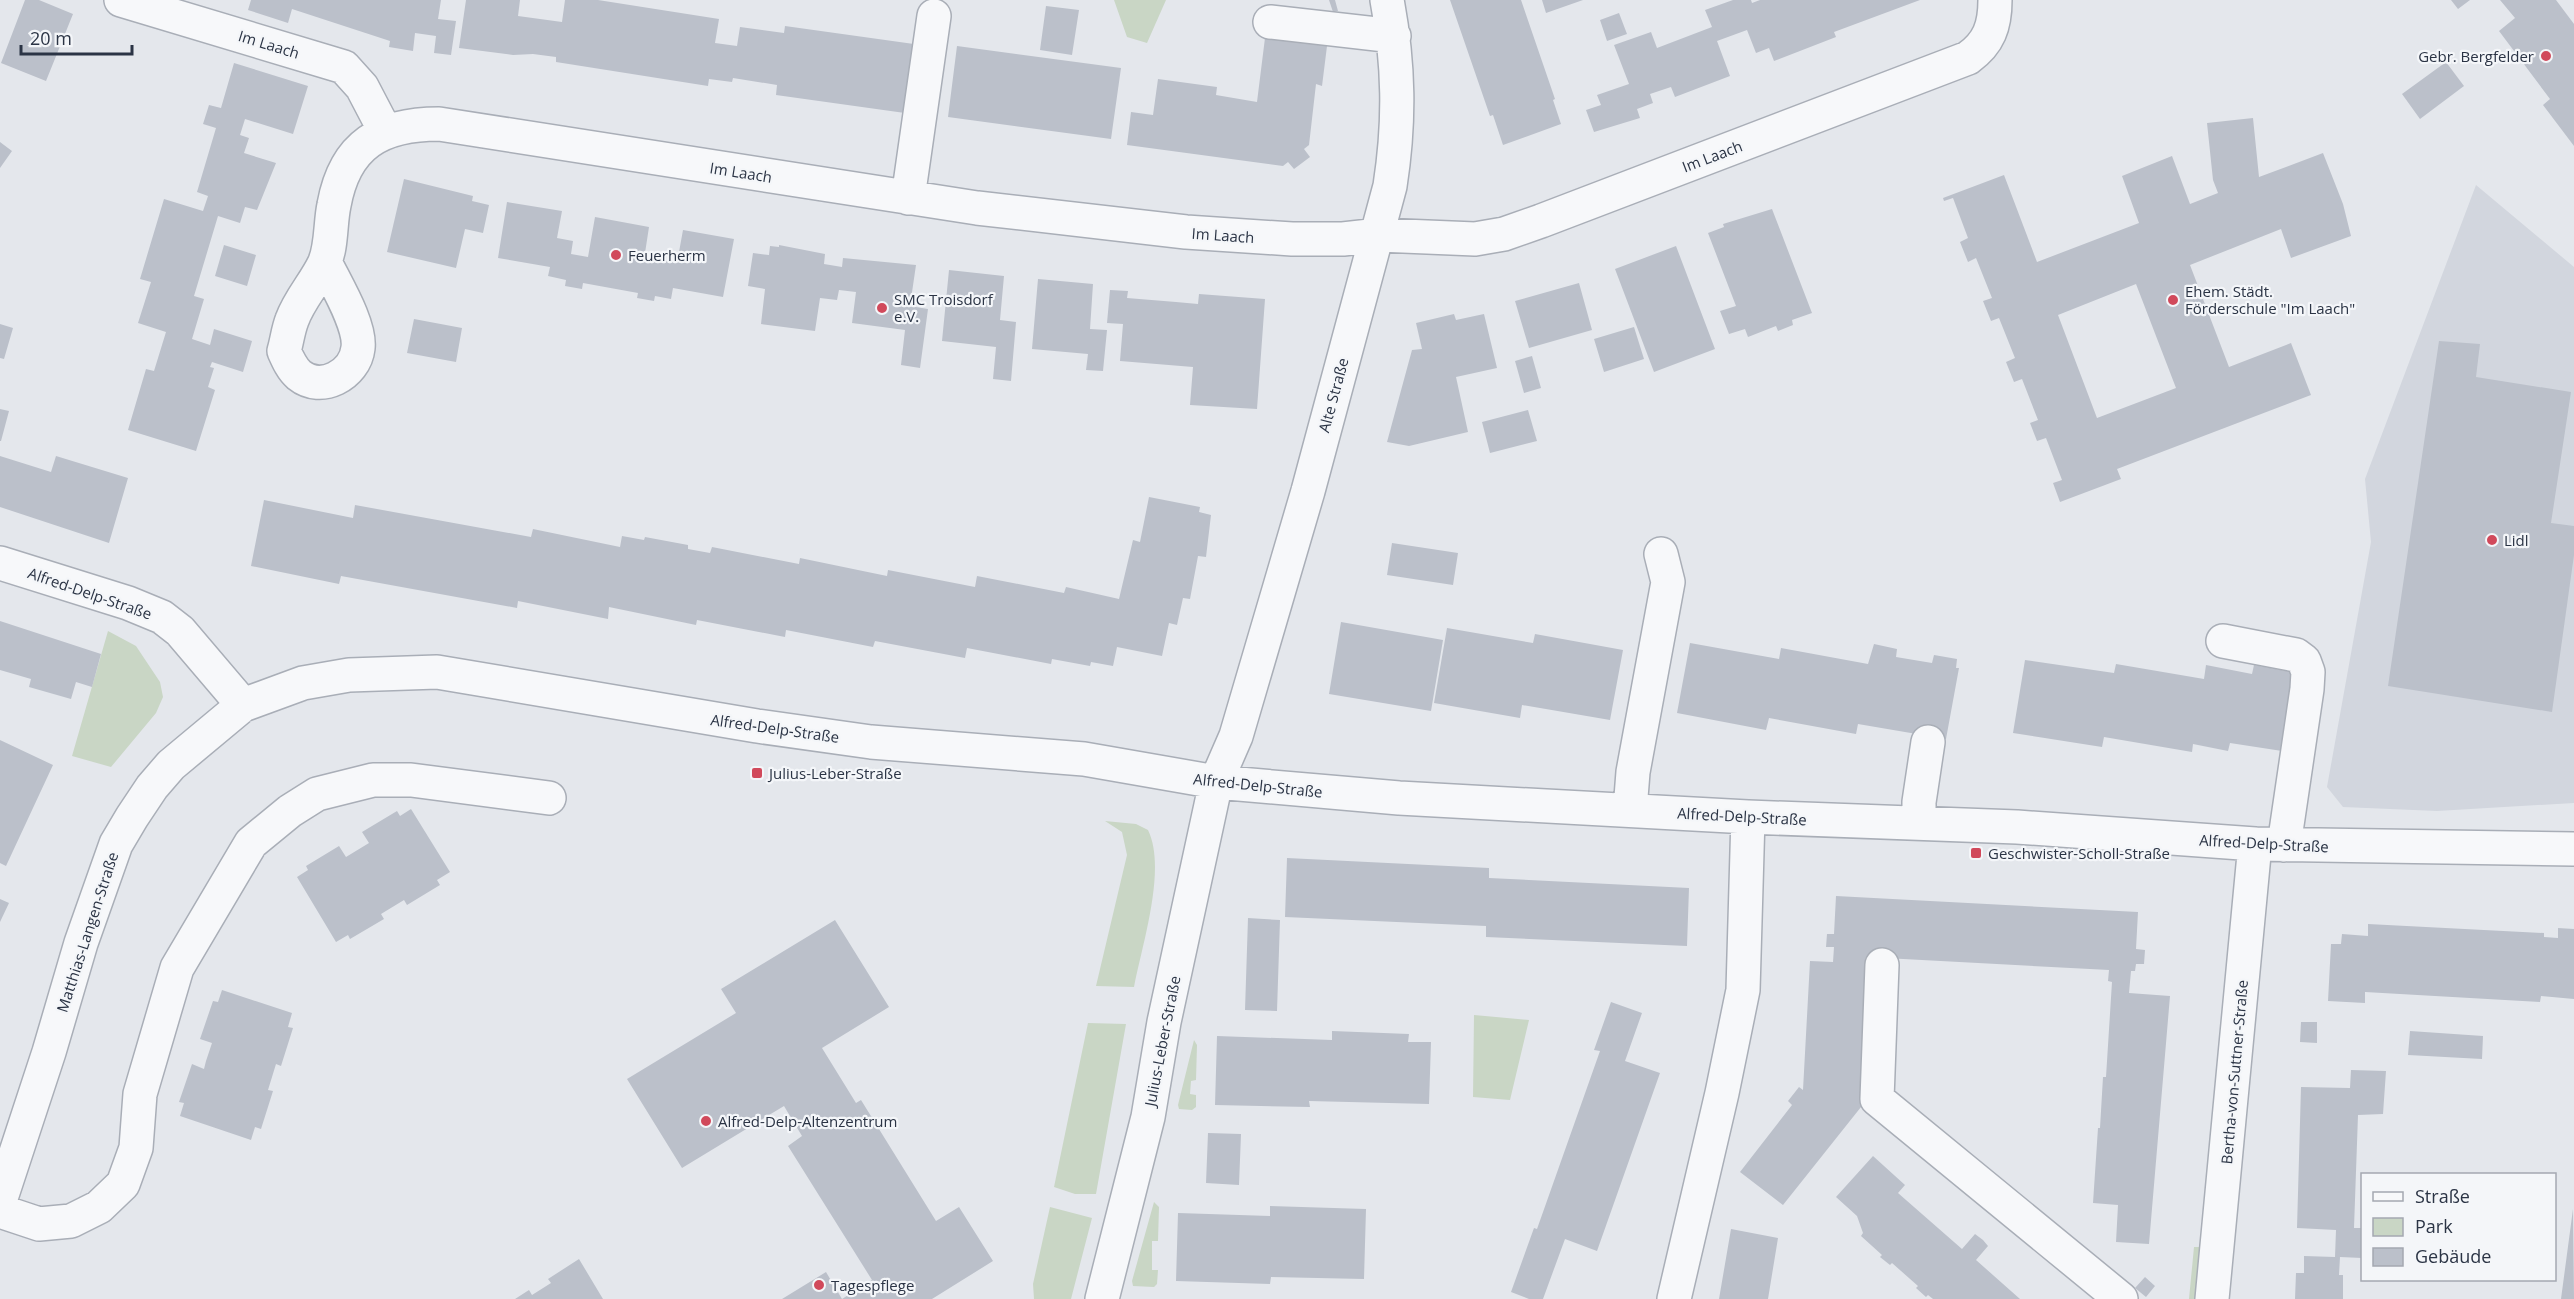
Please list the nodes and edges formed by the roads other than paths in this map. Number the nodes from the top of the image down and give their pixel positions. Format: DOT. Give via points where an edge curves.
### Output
graph roads {
  1 [pos="121,0"];
  2 [pos="1387,0"];
  3 [pos="1995,0"];
  4 [pos="934,16"];
  5 [pos="1270,22"];
  6 [pos="1394,36"];
  7 [pos="385,131"];
  8 [pos="909,198"];
  9 [pos="1379,235"];
  10 [pos="325,262"];
  11 [pos="1661,554"];
  12 [pos="0,563"];
  13 [pos="2223,641"];
  14 [pos="243,705"];
  15 [pos="1928,742"];
  16 [pos="1216,782"];
  17 [pos="549,798"];
  18 [pos="1630,810"];
  19 [pos="1748,817"];
  20 [pos="1919,823"];
  21 [pos="2270,845"];
  22 [pos="2574,849"];
  23 [pos="1882,965"];
  24 [pos="0,1201"];
  25 [pos="0,1210"];
  26 [pos="1102,1299"];
  27 [pos="1674,1299"];
  28 [pos="2121,1299"];
  29 [pos="2212,1299"];
  1 -- 7 [label="street, Im Laach" via="344,67 362,87"];
  2 -- 6 [label="street, Alte Straße"];
  3 -- 9 [label="street, Im Laach" via="1992,30 1985,44 1968,58 1597,200 1504,234 1475,239"];
  4 -- 8 [label="street"];
  5 -- 6 [label="street"];
  6 -- 9 [label="street, Alte Straße" via="1398,136"];
  7 -- 8 [label="street, Im Laach" via="411,124 439,124"];
  7 -- 10 [label="street, Im Laach" via="358,152 346,169 334,203"];
  8 -- 9 [label="street, Im Laach" via="1186,232 1292,239"];
  9 -- 16 [label="street, Alte Straße" via="1236,736"];
  11 -- 18 [label="street" via="1668,582 1633,772"];
  12 -- 14 [label="street, Alfred-Delp-Straße" via="162,617 180,631"];
  13 -- 21 [label="street, Bertha-von-Suttner-Straße" via="2296,655 2304,661 2308,672"];
  14 -- 16 [label="street, Alfred-Delp-Straße" via="303,683 349,675 436,672 757,726 871,742 1084,759"];
  14 -- 24 [label="street, Matthias-Langen-Straße" via="171,765 116,844"];
  15 -- 20 [label="street"];
  16 -- 18 [label="street, Alfred-Delp-Straße" via="1399,798"];
  16 -- 26 [label="street, Julius-Leber-Straße" via="1164,1022 1148,1117"];
  17 -- 25 [label="street" via="411,780 373,780 317,794 290,811 251,843 177,968 140,1094 136,1148 123,1184 99,1207 71,1221 39,1224"];
  18 -- 19 [label="street, Alfred-Delp-Straße"];
  19 -- 20 [label="street, Alfred-Delp-Straße"];
  19 -- 27 [label="street" via="1743,990"];
  20 -- 21 [label="street, Alfred-Delp-Straße"];
  21 -- 22 [label="street, Alfred-Delp-Straße"];
  21 -- 29 [label="street, Bertha-von-Suttner-Straße"];
  23 -- 28 [label="street" via="1877,1099"];
}
